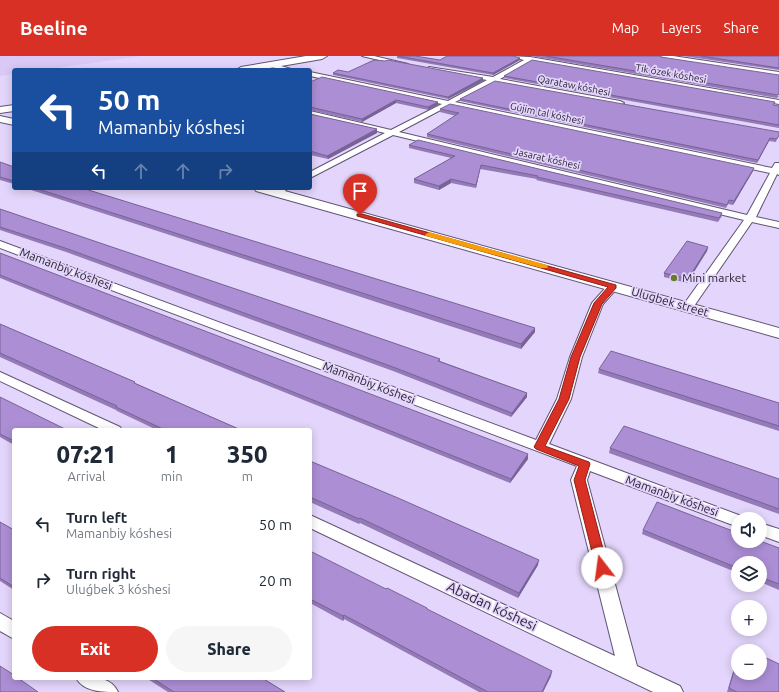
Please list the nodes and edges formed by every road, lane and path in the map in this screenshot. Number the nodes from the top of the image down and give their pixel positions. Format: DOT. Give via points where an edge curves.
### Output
graph roads {
  1 [pos="322,56"];
  2 [pos="365,56"];
  3 [pos="512,56"];
  4 [pos="661,56"];
  5 [pos="530,59"];
  6 [pos="271,65"];
  7 [pos="416,66"];
  8 [pos="424,67"];
  9 [pos="253,68"];
  10 [pos="282,68"];
  11 [pos="312,74"];
  12 [pos="779,74"];
  13 [pos="494,80"];
  14 [pos="779,102"];
  15 [pos="449,103"];
  16 [pos="626,105"];
  17 [pos="12,108"];
  18 [pos="0,110"];
  19 [pos="312,113"];
  20 [pos="0,120"];
  21 [pos="12,122"];
  22 [pos="392,132"];
  23 [pos="778,169"];
  24 [pos="312,174"];
  25 [pos="281,190"];
  26 [pos="750,218"];
  27 [pos="779,225"];
  28 [pos="0,244"];
  29 [pos="613,286"];
  30 [pos="688,307"];
  31 [pos="779,333"];
  32 [pos="0,376"];
  33 [pos="111,428"];
  34 [pos="540,447"];
  35 [pos="585,464"];
  36 [pos="731,518"];
  37 [pos="312,522"];
  38 [pos="767,532"];
  39 [pos="779,536"];
  40 [pos="0,621"];
  41 [pos="12,629"];
  42 [pos="629,671"];
  43 [pos="89,680"];
  44 [pos="108,692"];
  45 [pos="673,692"];
  1 -- 6 [label="main road"];
  2 -- 7 [label="street"];
  3 -- 5 [label="street, Tik ózek kóshesi"];
  4 -- 12 [label="street"];
  5 -- 13 [label="street"];
  5 -- 14 [label="street, Tik ózek kóshesi"];
  6 -- 9 [label="main road"];
  6 -- 10 [label="street"];
  8 -- 13 [label="street, Qarataw kóshesi"];
  11 -- 15 [label="street, Gújim tal kóshesi"];
  13 -- 15 [label="street"];
  13 -- 16 [label="street, Qarataw kóshesi"];
  15 -- 22 [label="street"];
  15 -- 23 [label="street, Gújim tal kóshesi"];
  17 -- 18 [label="main road"];
  19 -- 22 [label="street, Jasarat kóshesi"];
  20 -- 21 [label="street"];
  22 -- 24 [label="street"];
  22 -- 26 [label="street, Jasarat kóshesi"];
  23 -- 26 [label="street"];
  25 -- 29 [label="street, Ulugbek street"];
  26 -- 27 [label="street, Jasarat kóshesi"];
  26 -- 30 [label="street"];
  28 -- 34 [label="street, Mamanbiy kóshesi"];
  29 -- 30 [label="street, Ulugbek street"];
  29 -- 34 [label="street" via="598,303 576,357 564,399"];
  30 -- 31 [label="street, Ulugbek street"];
  32 -- 33 [label="street"];
  34 -- 35 [label="street, Mamanbiy kóshesi"];
  35 -- 36 [label="street, Mamanbiy kóshesi"];
  35 -- 42 [label="street" via="579,480"];
  37 -- 42 [label="street, Abadan kóshesi"];
  38 -- 39 [label="street"];
  40 -- 41 [label="street"];
  42 -- 45 [label="street, Abadan kóshesi"];
  43 -- 44 [label="street"];
}
